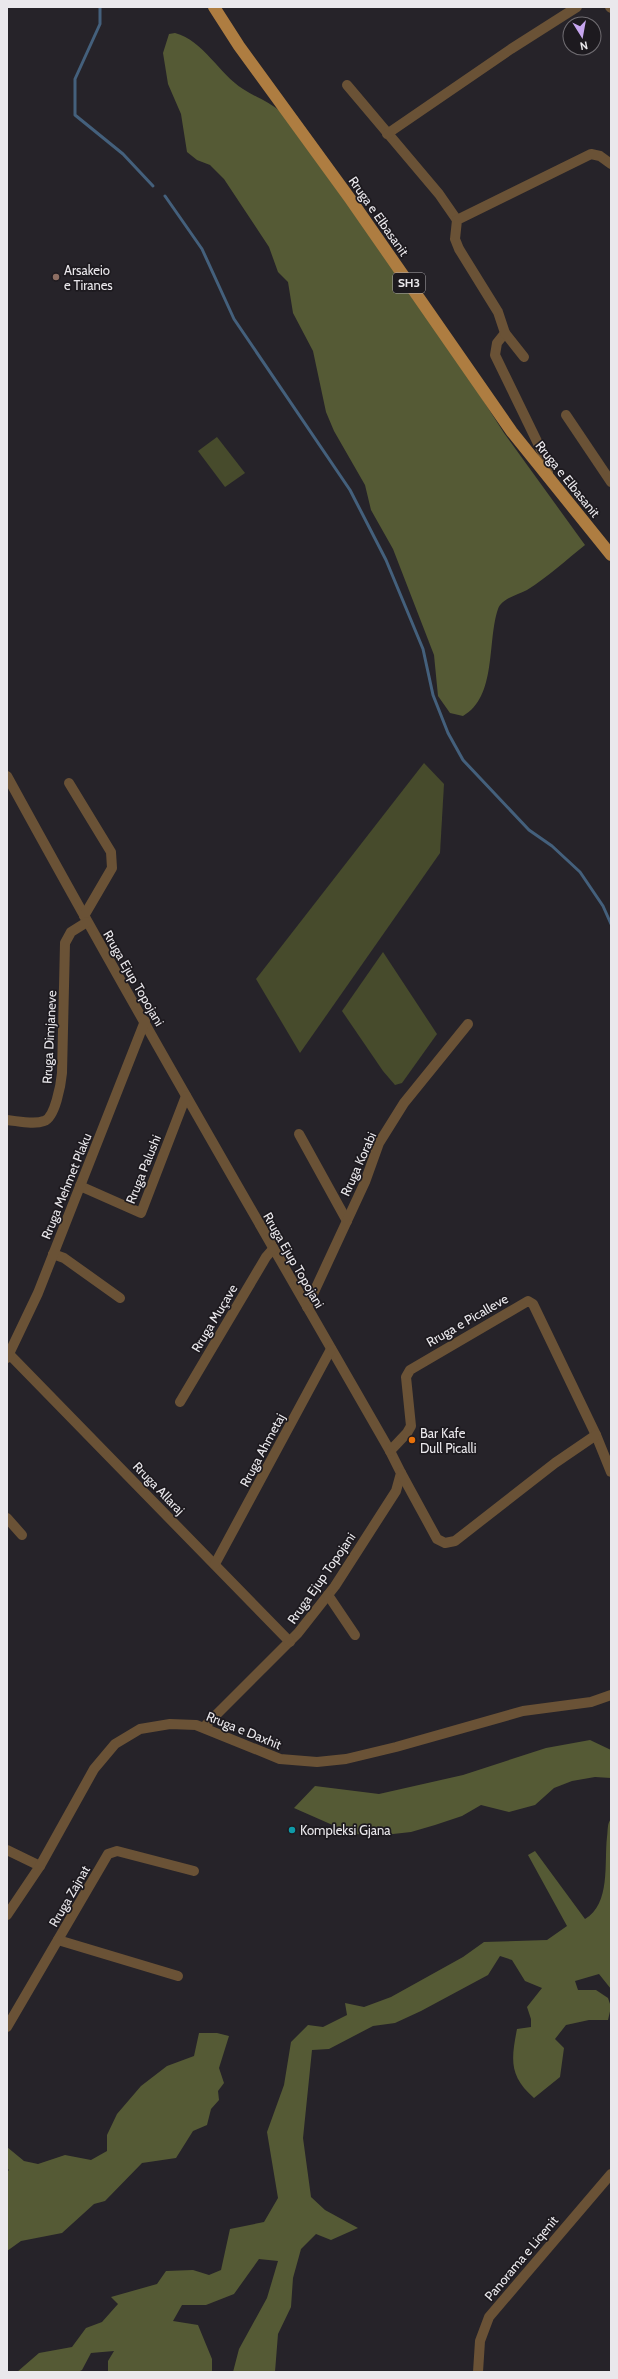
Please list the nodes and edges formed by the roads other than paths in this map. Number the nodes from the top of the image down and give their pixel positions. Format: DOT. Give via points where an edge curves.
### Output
graph roads {
  1 [pos="214,7"];
  2 [pos="577,7"];
  3 [pos="347,85"];
  4 [pos="387,134"];
  5 [pos="611,164"];
  6 [pos="457,220"];
  7 [pos="505,333"];
  8 [pos="524,357"];
  9 [pos="566,415"];
  10 [pos="548,477"];
  11 [pos="611,482"];
  12 [pos="611,555"];
  13 [pos="7,776"];
  14 [pos="69,783"];
  15 [pos="86,919"];
  16 [pos="145,1021"];
  17 [pos="468,1024"];
  18 [pos="186,1096"];
  19 [pos="7,1120"];
  20 [pos="299,1134"];
  21 [pos="80,1186"];
  22 [pos="347,1221"];
  23 [pos="273,1249"];
  24 [pos="53,1254"];
  25 [pos="120,1298"];
  26 [pos="306,1307"];
  27 [pos="331,1349"];
  28 [pos="8,1356"];
  29 [pos="180,1402"];
  30 [pos="596,1435"];
  31 [pos="390,1451"];
  32 [pos="611,1472"];
  33 [pos="401,1474"];
  34 [pos="7,1518"];
  35 [pos="22,1535"];
  36 [pos="215,1564"];
  37 [pos="328,1595"];
  38 [pos="355,1636"];
  39 [pos="290,1642"];
  40 [pos="611,1695"];
  41 [pos="204,1727"];
  42 [pos="7,1850"];
  43 [pos="40,1866"];
  44 [pos="194,1871"];
  45 [pos="7,1915"];
  46 [pos="58,1940"];
  47 [pos="178,1976"];
  48 [pos="7,2027"];
  49 [pos="611,2174"];
  50 [pos="478,2372"];
  1 -- 10 [label="main road, Rruga e Elbasanit / SH3" via="512,432"];
  2 -- 4 [label="street"];
  3 -- 4 [label="street"];
  4 -- 6 [label="street" via="440,194"];
  5 -- 6 [label="street" via="600,156 591,154"];
  6 -- 7 [label="street" via="455,238 468,265 498,312"];
  7 -- 8 [label="street"];
  7 -- 10 [label="street" via="495,347 497,360 548,464"];
  9 -- 11 [label="street"];
  10 -- 12 [label="main road, Rruga e Elbasanit / SH3"];
  13 -- 15 [label="street, Rruga Ejup Topojani"];
  14 -- 15 [label="street" via="112,852 113,860 112,868"];
  15 -- 16 [label="street, Rruga Ejup Topojani"];
  15 -- 19 [label="street, Rruga Dimjaneve" via="71,932 65,943 62,1078 50,1117 42,1122"];
  16 -- 18 [label="street, Rruga Ejup Topojani"];
  16 -- 21 [label="street, Rruga Mehmet Plaku"];
  17 -- 22 [label="street, Rruga Korabi" via="404,1103 379,1143"];
  18 -- 21 [label="street, Rruga Palushi" via="142,1213"];
  18 -- 23 [label="street, Rruga Ejup Topojani"];
  20 -- 22 [label="street"];
  21 -- 24 [label="street, Rruga Mehmet Plaku"];
  22 -- 26 [label="street, Rruga Korabi"];
  23 -- 26 [label="street, Rruga Ejup Topojani"];
  23 -- 29 [label="street, Rruga Muçave"];
  24 -- 25 [label="street" via="64,1258"];
  24 -- 28 [label="street, Rruga Mehmet Plaku"];
  26 -- 27 [label="street, Rruga Ejup Topojani"];
  27 -- 31 [label="street, Rruga Ejup Topojani"];
  27 -- 36 [label="street, Rruga Ahmetaj"];
  28 -- 36 [label="street, Rruga Allaraj"];
  30 -- 31 [label="street, Rruga e Picalleve" via="533,1304 528,1301 410,1370 406,1377 411,1426"];
  30 -- 32 [label="street, Rruga e Picalleve"];
  30 -- 33 [label="street" via="555,1463 455,1541 446,1543 437,1539"];
  31 -- 33 [label="street, Rruga Ejup Topojani"];
  33 -- 37 [label="street, Rruga Ejup Topojani" via="396,1491"];
  34 -- 35 [label="street"];
  36 -- 39 [label="street, Rruga Allaraj"];
  37 -- 38 [label="street"];
  37 -- 39 [label="street, Rruga Ejup Topojani"];
  39 -- 41 [label="street, Rruga Ejup Topojani"];
  40 -- 41 [label="street, Rruga e Daxhit" via="591,1702 523,1711 396,1747 346,1759 317,1762 280,1759"];
  41 -- 43 [label="street, Rruga e Daxhit" via="184,1724 155,1726 140,1729 115,1744 94,1769"];
  42 -- 43 [label="street"];
  43 -- 45 [label="street, Rruga e Daxhit"];
  44 -- 46 [label="street, Rruga Zajnat" via="117,1851 108,1854"];
  46 -- 47 [label="street"];
  46 -- 48 [label="street, Rruga Zajnat"];
  49 -- 50 [label="street, Panorama e Liqenit" via="489,2317 480,2341"];
}
